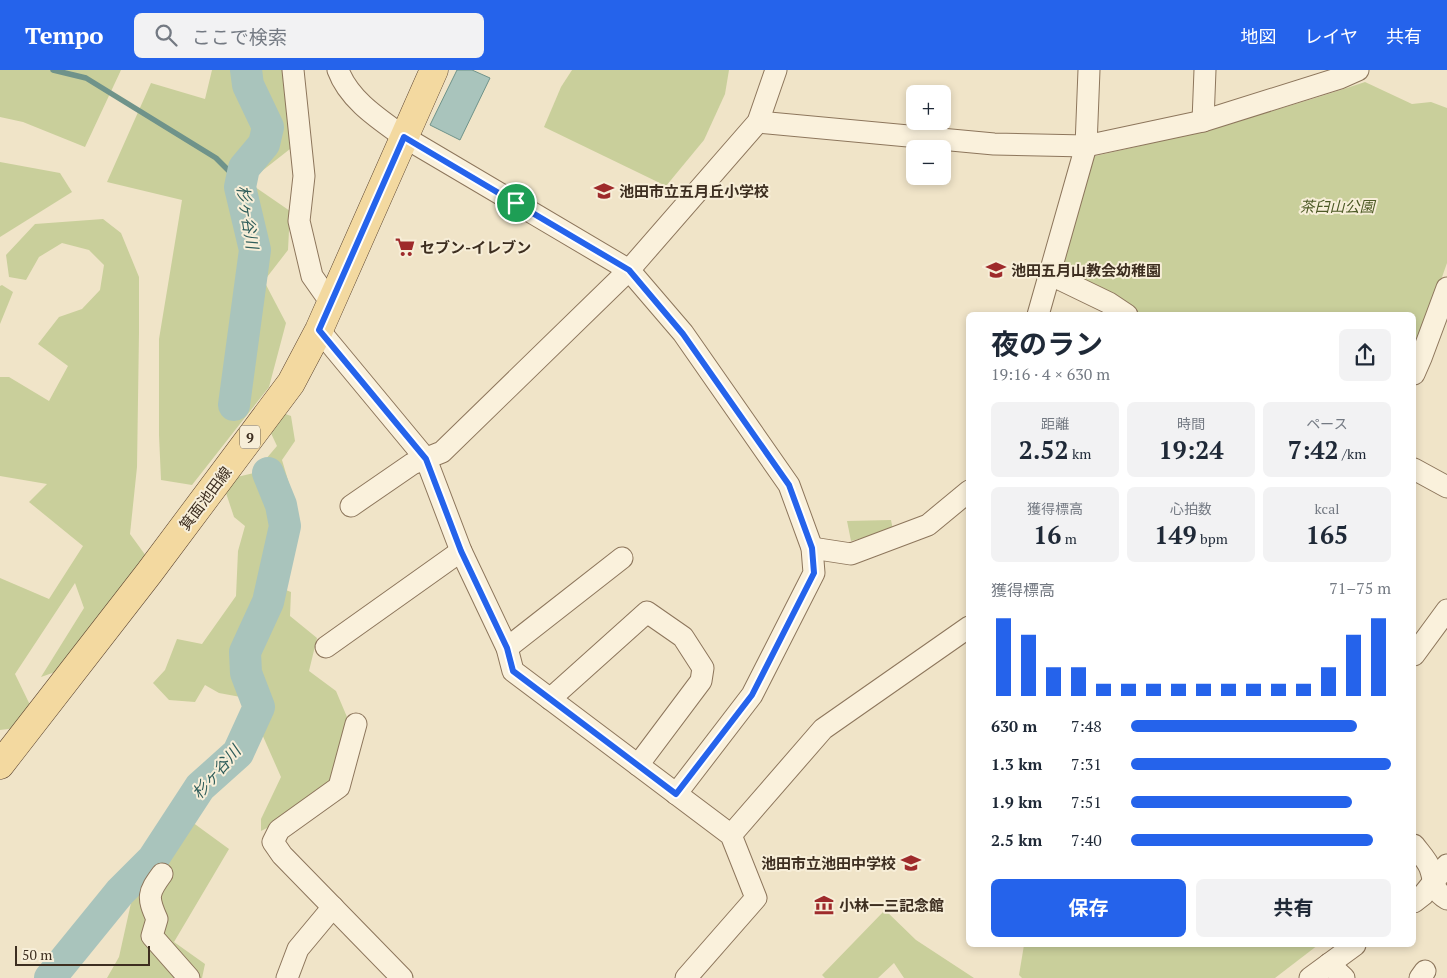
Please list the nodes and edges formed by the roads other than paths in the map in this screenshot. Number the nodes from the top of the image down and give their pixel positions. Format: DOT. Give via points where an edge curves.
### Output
graph roads {
  1 [pos="293,70"];
  2 [pos="338,70"];
  3 [pos="434,70"];
  4 [pos="776,70"];
  5 [pos="1088,70"];
  6 [pos="1205,70"];
  7 [pos="1358,70"];
  8 [pos="1203,121"];
  9 [pos="758,122"];
  10 [pos="404,137"];
  11 [pos="1086,146"];
  12 [pos="629,270"];
  13 [pos="1049,274"];
  14 [pos="1447,288"];
  15 [pos="331,303"];
  16 [pos="1039,312"];
  17 [pos="1122,312"];
  18 [pos="319,330"];
  19 [pos="1416,369"];
  20 [pos="426,459"];
  21 [pos="1416,470"];
  22 [pos="1447,487"];
  23 [pos="966,494"];
  24 [pos="351,506"];
  25 [pos="812,548"];
  26 [pos="461,551"];
  27 [pos="622,558"];
  28 [pos="1447,610"];
  29 [pos="966,629"];
  30 [pos="1437,640"];
  31 [pos="326,647"];
  32 [pos="507,648"];
  33 [pos="1416,654"];
  34 [pos="550,699"];
  35 [pos="356,724"];
  36 [pos="638,765"];
  37 [pos="0,766"];
  38 [pos="676,794"];
  39 [pos="731,835"];
  40 [pos="1416,848"];
  41 [pos="1447,865"];
  42 [pos="162,874"];
  43 [pos="1432,882"];
  44 [pos="1447,899"];
  45 [pos="1416,900"];
  46 [pos="333,907"];
  47 [pos="1354,947"];
  48 [pos="1337,971"];
  49 [pos="189,978"];
  50 [pos="287,978"];
  51 [pos="402,978"];
  52 [pos="686,978"];
  53 [pos="1310,978"];
  1 -- 15 [label="street" via="304,176 299,221 312,276"];
  2 -- 10 [label="street" via="354,97"];
  3 -- 10 [label="main road, 箕面池田線 / 9"];
  4 -- 9 [label="street"];
  5 -- 11 [label="street"];
  6 -- 8 [label="street"];
  7 -- 8 [label="street"];
  8 -- 11 [label="street"];
  9 -- 11 [label="street" via="994,144"];
  9 -- 12 [label="street"];
  10 -- 12 [label="street"];
  10 -- 15 [label="main road, 箕面池田線 / 9"];
  11 -- 13 [label="street"];
  12 -- 20 [label="street" via="442,452"];
  12 -- 25 [label="street" via="683,334 789,485"];
  13 -- 16 [label="street"];
  13 -- 17 [label="street"];
  14 -- 19 [label="street"];
  15 -- 18 [label="main road, 箕面池田線 / 9"];
  18 -- 20 [label="street"];
  18 -- 37 [label="main road, 箕面池田線 / 9" via="291,382 149,574"];
  20 -- 24 [label="street" via="412,464"];
  20 -- 26 [label="street"];
  21 -- 22 [label="street"];
  23 -- 25 [label="street" via="928,525 851,554"];
  25 -- 38 [label="street" via="814,573 752,695"];
  26 -- 31 [label="street"];
  26 -- 32 [label="street"];
  27 -- 32 [label="street"];
  28 -- 30 [label="street"];
  29 -- 39 [label="street" via="823,730"];
  30 -- 33 [label="street"];
  32 -- 34 [label="street" via="513,671"];
  34 -- 36 [label="street"];
  34 -- 36 [label="street" via="647,612 683,637 703,668 701,681"];
  35 -- 46 [label="street" via="339,788 279,830 273,842"];
  36 -- 38 [label="street"];
  38 -- 39 [label="street"];
  39 -- 52 [label="street" via="756,898"];
  40 -- 43 [label="street" via="1430,867"];
  41 -- 43 [label="street"];
  42 -- 49 [label="street" via="153,887 149,902 157,919 152,936"];
  43 -- 44 [label="street"];
  43 -- 45 [label="street"];
  46 -- 50 [label="street" via="298,949"];
  46 -- 51 [label="street"];
  47 -- 48 [label="street"];
  48 -- 53 [label="street"];
}
